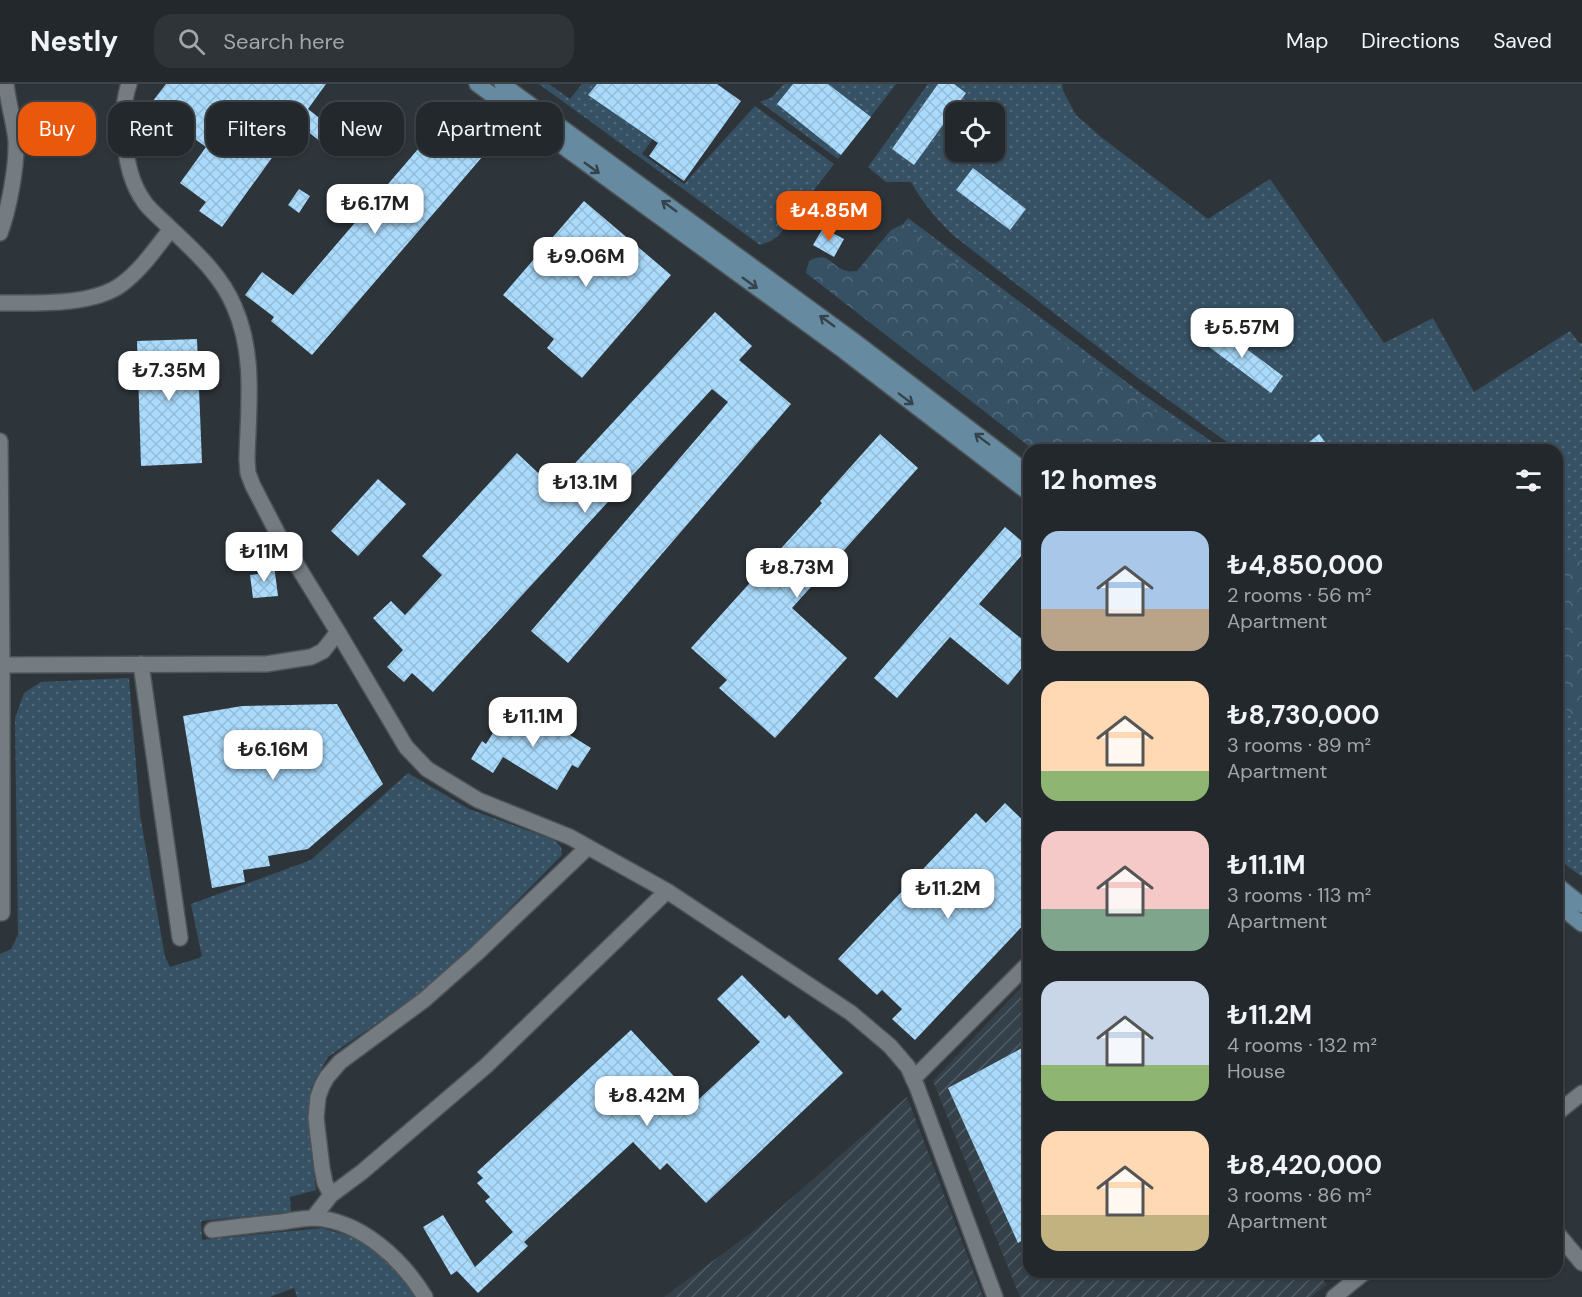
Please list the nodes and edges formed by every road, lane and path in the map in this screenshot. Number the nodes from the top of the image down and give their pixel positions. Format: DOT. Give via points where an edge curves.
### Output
graph roads {
  1 [pos="6,84"];
  2 [pos="129,84"];
  3 [pos="477,84"];
  4 [pos="502,84"];
  5 [pos="171,229"];
  6 [pos="0,233"];
  7 [pos="0,303"];
  8 [pos="0,441"];
  9 [pos="1023,469"];
  10 [pos="1023,488"];
  11 [pos="338,632"];
  12 [pos="141,664"];
  13 [pos="1,665"];
  14 [pos="588,847"];
  15 [pos="1563,890"];
  16 [pos="667,891"];
  17 [pos="1582,905"];
  18 [pos="1563,909"];
  19 [pos="2,913"];
  20 [pos="1582,924"];
  21 [pos="180,938"];
  22 [pos="1023,969"];
  23 [pos="913,1079"];
  24 [pos="1582,1093"];
  25 [pos="1563,1108"];
  26 [pos="331,1195"];
  27 [pos="313,1218"];
  28 [pos="213,1230"];
  29 [pos="1563,1240"];
  30 [pos="1582,1263"];
  31 [pos="1358,1278"];
  32 [pos="425,1297"];
  33 [pos="995,1297"];
  34 [pos="1334,1297"];
  1 -- 6 [label="street" via="16,155"];
  2 -- 5 [label="street" via="124,110 129,168 146,204"];
  3 -- 10 [label="main road, one-way" via="844,351"];
  9 -- 4 [label="main road, one-way"];
  5 -- 7 [label="street" via="134,274 110,292 71,301"];
  5 -- 11 [label="street" via="213,271 234,306 249,365 248,473 279,536"];
  8 -- 13 [label="street"];
  11 -- 12 [label="street" via="323,651 292,661"];
  11 -- 14 [label="street" via="406,747 427,769 478,800"];
  12 -- 13 [label="street"];
  12 -- 21 [label="street"];
  13 -- 19 [label="street"];
  14 -- 16 [label="street"];
  14 -- 26 [label="street" via="424,1000 340,1062 327,1077 318,1097 316,1118 321,1168"];
  15 -- 17 [label="main road"];
  16 -- 23 [label="street" via="851,1013 890,1046"];
  16 -- 26 [label="street" via="486,1066"];
  18 -- 20 [label="main road"];
  22 -- 23 [label="street"];
  23 -- 33 [label="street"];
  24 -- 25 [label="street"];
  26 -- 27 [label="street"];
  27 -- 28 [label="street"];
  27 -- 32 [label="street" via="332,1221 377,1244 405,1269"];
  29 -- 30 [label="street"];
  31 -- 34 [label="street"];
}
